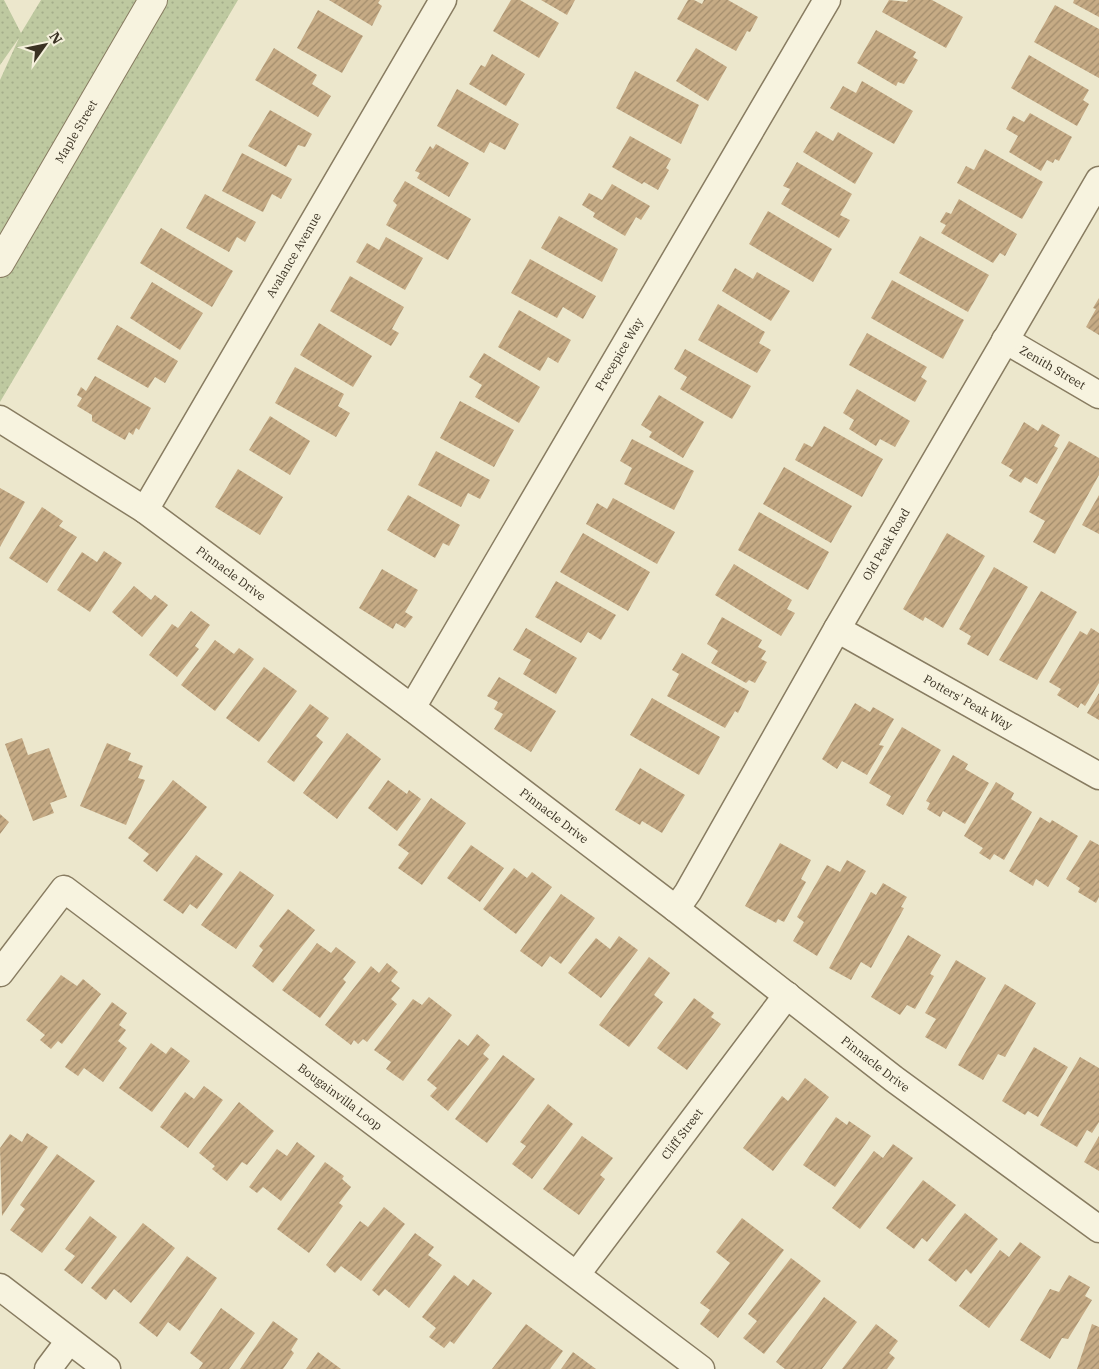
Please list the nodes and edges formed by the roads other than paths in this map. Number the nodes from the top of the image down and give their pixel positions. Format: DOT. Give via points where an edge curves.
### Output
graph roads {
  1 [pos="153,0"];
  2 [pos="443,0"];
  3 [pos="827,0"];
  4 [pos="1099,180"];
  5 [pos="0,263"];
  6 [pos="1005,340"];
  7 [pos="1099,395"];
  8 [pos="0,419"];
  9 [pos="145,510"];
  10 [pos="837,629"];
  11 [pos="412,708"];
  12 [pos="1099,776"];
  13 [pos="676,909"];
  14 [pos="0,973"];
  15 [pos="787,995"];
  16 [pos="1099,1229"];
  17 [pos="577,1274"];
  18 [pos="0,1288"];
  19 [pos="69,1341"];
  20 [pos="48,1369"];
  21 [pos="107,1369"];
  22 [pos="701,1369"];
  1 -- 5 [label="street, Maple Street"];
  2 -- 9 [label="street, Avalance Avenue"];
  3 -- 11 [label="street, Precepice Way"];
  4 -- 6 [label="street, Old Peak Road"];
  6 -- 7 [label="street, Zenith Street"];
  6 -- 10 [label="street, Old Peak Road"];
  8 -- 9 [label="street, Pinnacle Drive"];
  9 -- 11 [label="street, Pinnacle Drive"];
  10 -- 12 [label="street, Potters' Peak Way"];
  10 -- 13 [label="street, Old Peak Road"];
  11 -- 13 [label="street, Pinnacle Drive"];
  13 -- 15 [label="street, Pinnacle Drive"];
  14 -- 17 [label="street, Bougainvilla Loop" via="64,889"];
  15 -- 16 [label="street, Pinnacle Drive" via="894,1079"];
  15 -- 17 [label="street, Cliff Street"];
  17 -- 22 [label="street, Bougainvilla Loop"];
  18 -- 19 [label="street"];
  19 -- 20 [label="street"];
  19 -- 21 [label="street"];
}
